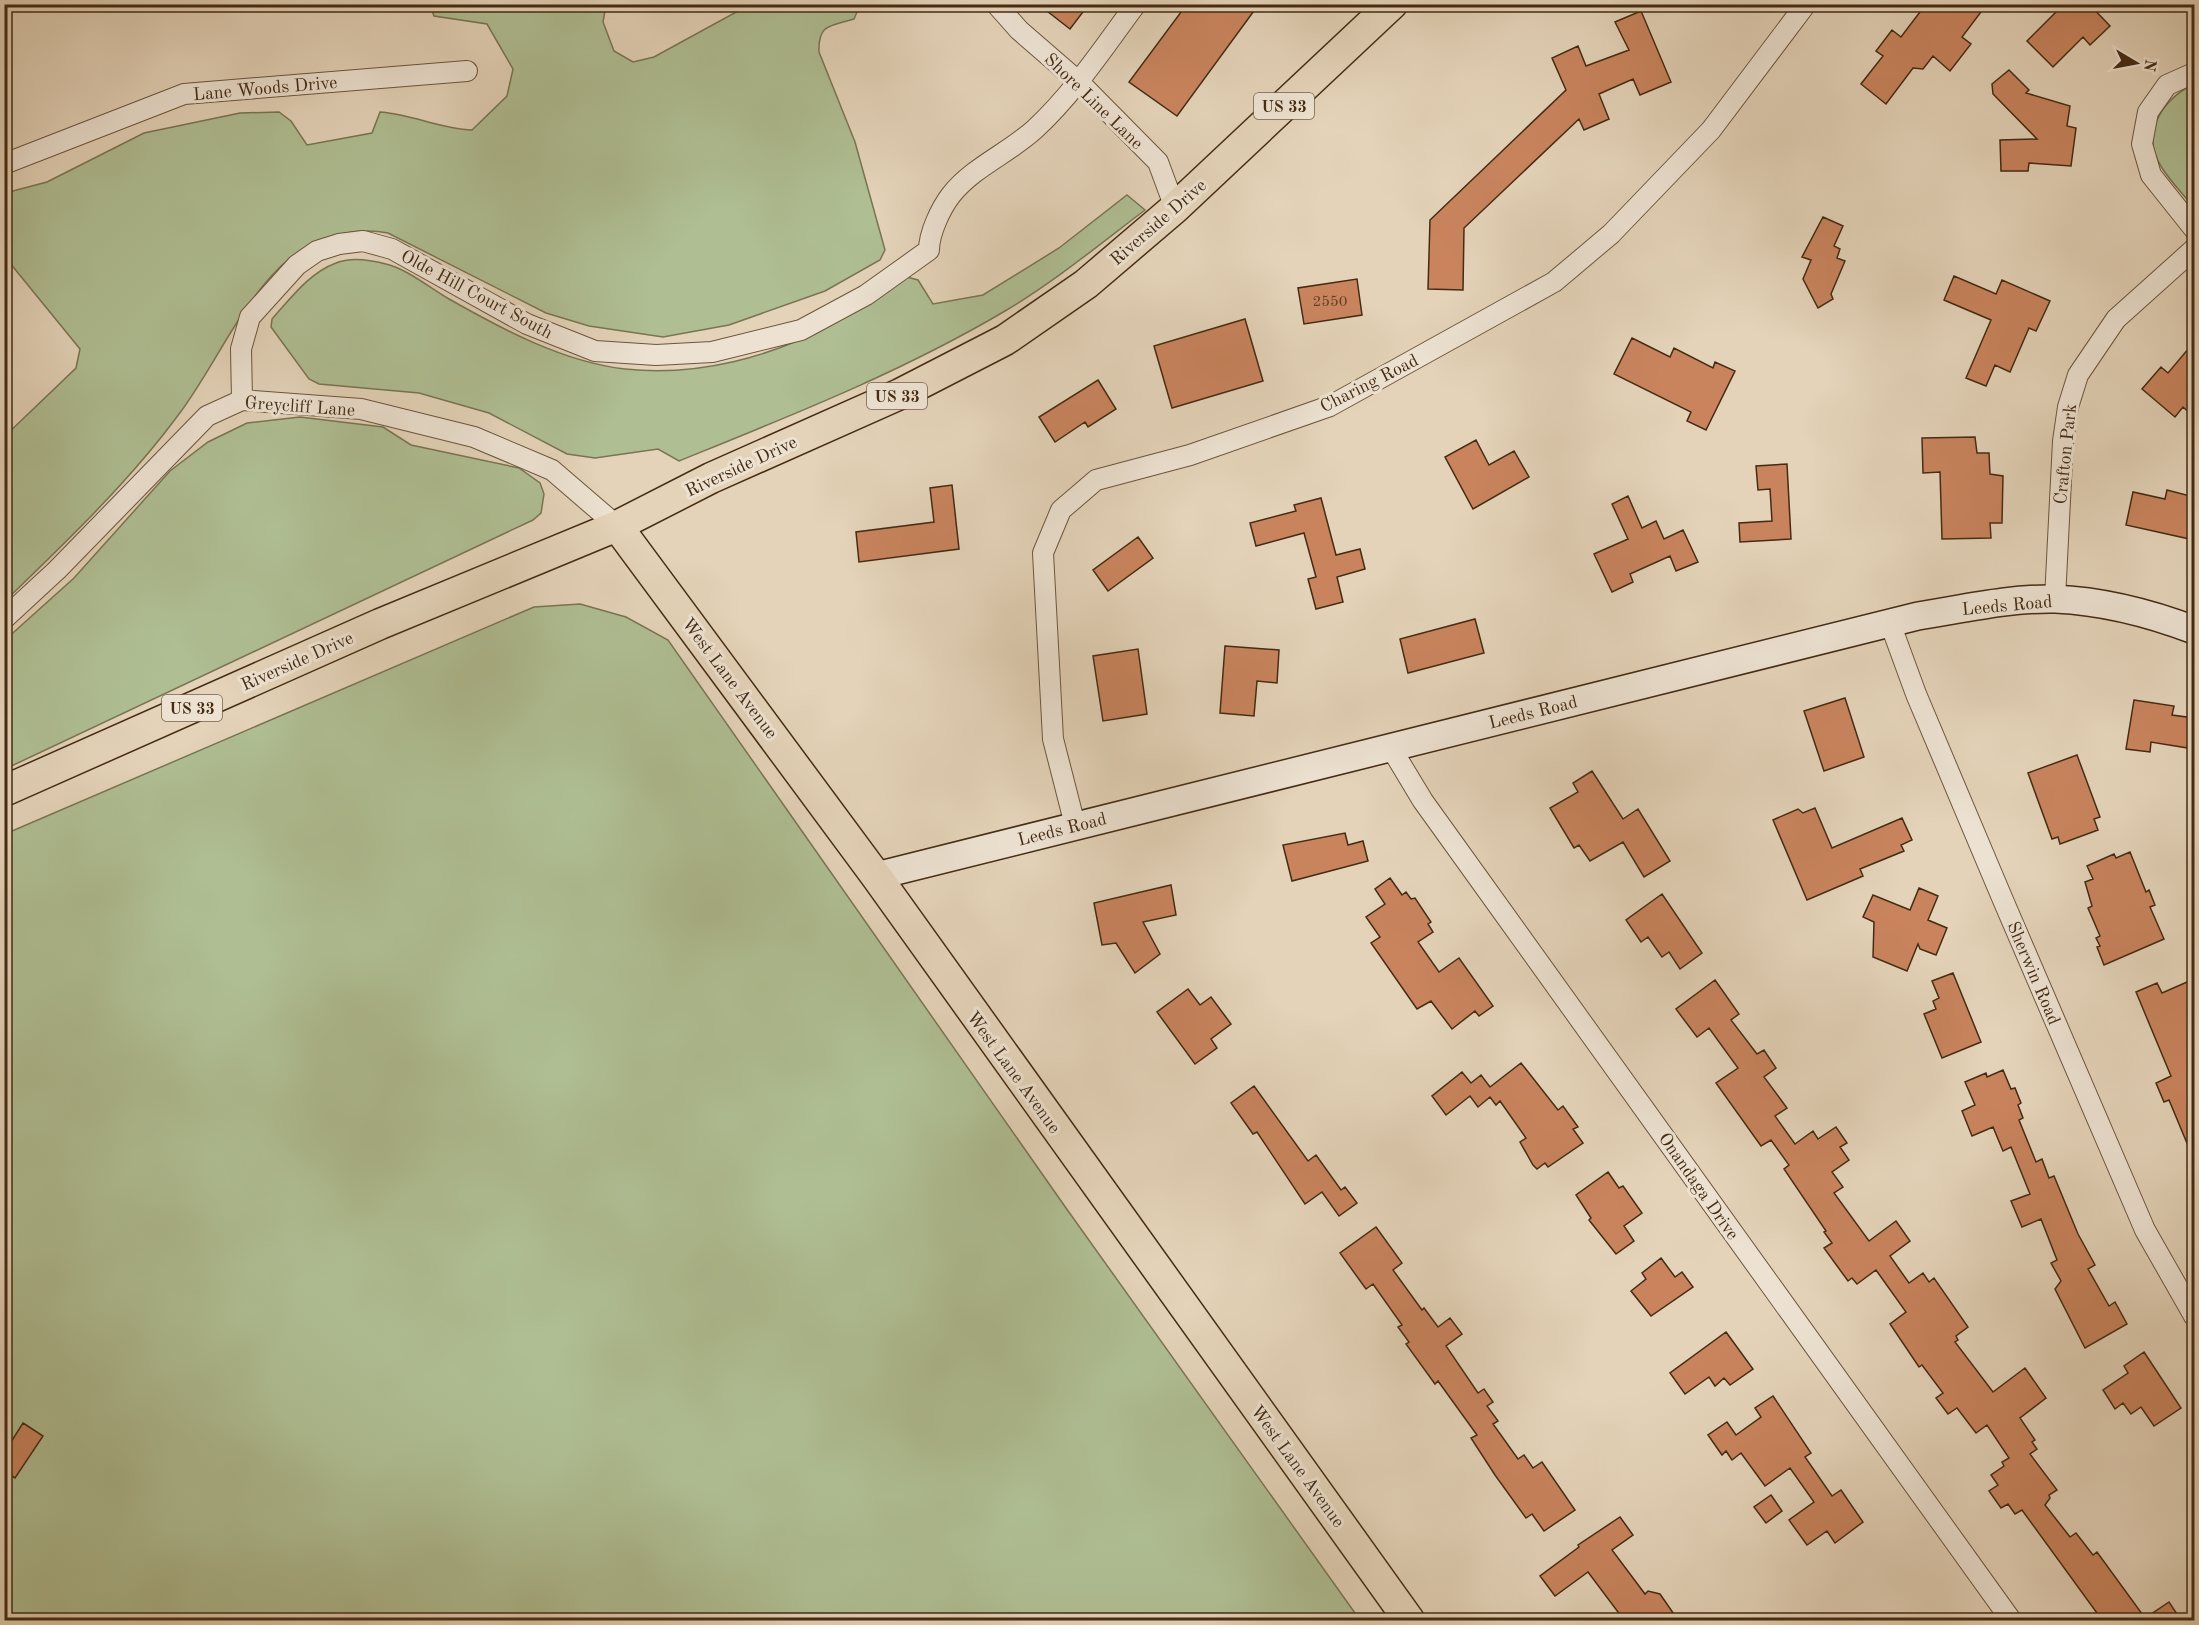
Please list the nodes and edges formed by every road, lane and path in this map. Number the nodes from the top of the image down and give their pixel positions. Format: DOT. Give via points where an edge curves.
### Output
graph roads {
  1 [pos="996,4"];
  2 [pos="1137,4"];
  3 [pos="1392,4"];
  4 [pos="1806,4"];
  5 [pos="466,71"];
  6 [pos="2194,73"];
  7 [pos="1079,82"];
  8 [pos="4,164"];
  9 [pos="1175,208"];
  10 [pos="2194,229"];
  11 [pos="2194,249"];
  12 [pos="242,400"];
  13 [pos="617,526"];
  14 [pos="2055,599"];
  15 [pos="4,619"];
  16 [pos="1890,623"];
  17 [pos="2194,630"];
  18 [pos="1391,748"];
  19 [pos="4,791"];
  20 [pos="1075,825"];
  21 [pos="876,876"];
  22 [pos="2194,1316"];
  23 [pos="1408,1620"];
  24 [pos="2011,1620"];
  1 -- 7 [label="street, Shore Line Lane" via="1019,30"];
  2 -- 7 [label="street, Olde Hill Court South"];
  3 -- 9 [label="main road, Riverside Drive / US 33"];
  4 -- 20 [label="street, Charing Road" via="1710,130 1611,234 1554,282 1330,406 1190,455 1096,480 1061,510 1043,553 1053,739"];
  5 -- 8 [label="street, Lane Woods Drive" via="184,94"];
  6 -- 10 [label="street" via="2167,85 2148,112 2142,144 2151,175"];
  7 -- 9 [label="street, Shore Line Lane" via="1158,162"];
  7 -- 12 [label="street, Olde Hill Court South" via="1034,130 951,195 929,239 929,250 866,295 801,330 711,352 656,355 595,351 527,324 392,249 363,241 339,244 317,251 297,265 250,317 241,349"];
  9 -- 13 [label="main road, Riverside Drive / US 33" via="1086,284 1005,340 900,394 711,478"];
  11 -- 14 [label="street, Crafton Park" via="2116,319 2078,375 2063,441"];
  12 -- 13 [label="street, Greycliff Lane" via="361,409 474,437 552,470"];
  12 -- 15 [label="street, Greycliff Lane" via="207,416"];
  13 -- 19 [label="main road, Riverside Drive / US 33" via="380,624"];
  13 -- 21 [label="main road, West Lane Avenue"];
  14 -- 16 [label="street, Leeds Road" via="1988,605"];
  14 -- 17 [label="street, Leeds Road" via="2116,608"];
  16 -- 18 [label="street, Leeds Road"];
  16 -- 22 [label="street, Sherwin Road" via="2002,900 2145,1230"];
  18 -- 20 [label="street, Leeds Road"];
  18 -- 24 [label="street, Onandaga Drive" via="1437,821"];
  20 -- 21 [label="street, Leeds Road"];
  21 -- 23 [label="main road, West Lane Avenue"];
}
